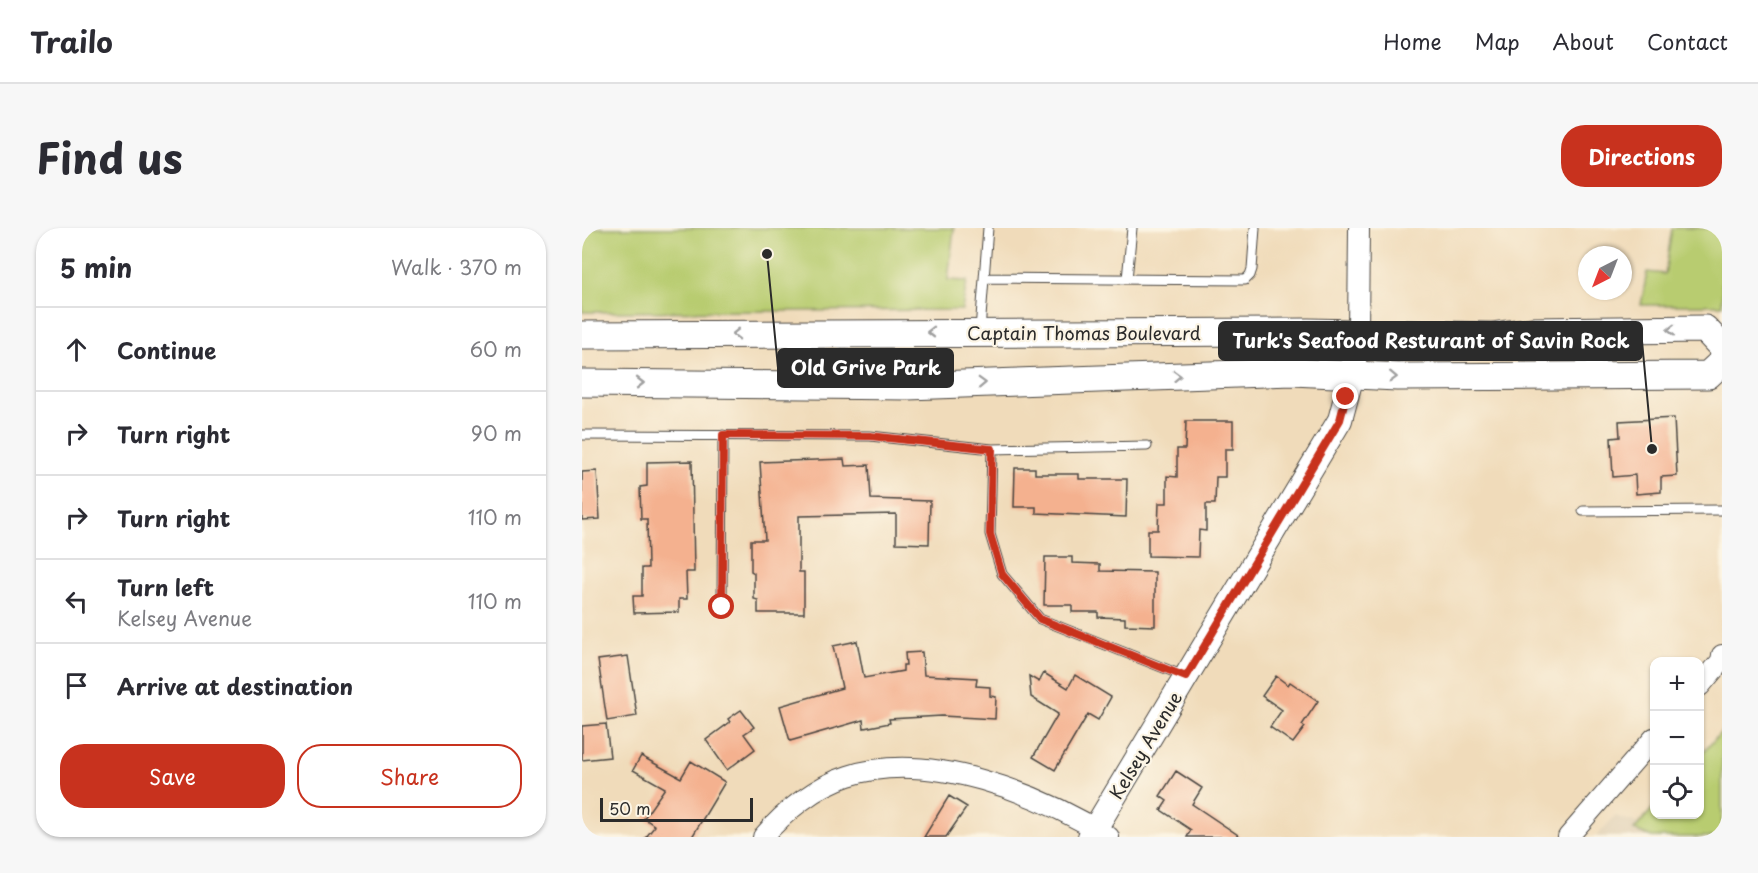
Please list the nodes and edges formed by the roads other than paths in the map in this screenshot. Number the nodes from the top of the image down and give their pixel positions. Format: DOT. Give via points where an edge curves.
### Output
graph roads {
  1 [pos="988,228"];
  2 [pos="1132,228"];
  3 [pos="1255,228"];
  4 [pos="1359,228"];
  5 [pos="984,278"];
  6 [pos="1127,279"];
  7 [pos="980,332"];
  8 [pos="1358,334"];
  9 [pos="582,335"];
  10 [pos="1722,347"];
  11 [pos="1722,362"];
  12 [pos="1352,375"];
  13 [pos="582,383"];
  14 [pos="582,435"];
  15 [pos="723,435"];
  16 [pos="1147,446"];
  17 [pos="992,449"];
  18 [pos="1722,510"];
  19 [pos="1583,512"];
  20 [pos="722,607"];
  21 [pos="1721,658"];
  22 [pos="1186,677"];
  23 [pos="1704,681"];
  24 [pos="1650,743"];
  25 [pos="1098,834"];
  26 [pos="763,837"];
  27 [pos="1568,837"];
  1 -- 5 [label="lane"];
  2 -- 6 [label="lane"];
  3 -- 6 [label="lane" via="1252,269 1245,280"];
  4 -- 8 [label="street"];
  5 -- 6 [label="lane"];
  5 -- 7 [label="lane"];
  7 -- 8 [label="main road, Captain Thomas Boulevard"];
  7 -- 9 [label="main road, Captain Thomas Boulevard, one-way"];
  10 -- 8 [label="main road, Captain Thomas Boulevard, one-way" via="1705,329 1533,331 1493,336"];
  8 -- 12 [label="street, Kelsey Avenue"];
  12 -- 11 [label="main road, one-way" via="1708,375"];
  13 -- 12 [label="main road, one-way" via="908,386 1293,372"];
  12 -- 22 [label="street, Kelsey Avenue" via="1340,420"];
  14 -- 15 [label="lane"];
  15 -- 17 [label="lane" via="870,436"];
  15 -- 20 [label="lane"];
  16 -- 17 [label="lane"];
  17 -- 22 [label="lane" via="990,534 1002,574 1040,619"];
  18 -- 19 [label="lane"];
  21 -- 23 [label="street"];
  22 -- 25 [label="street, Kelsey Avenue"];
  24 -- 27 [label="street"];
  25 -- 26 [label="street" via="1008,789 964,775 882,768 847,776 818,790"];
}
